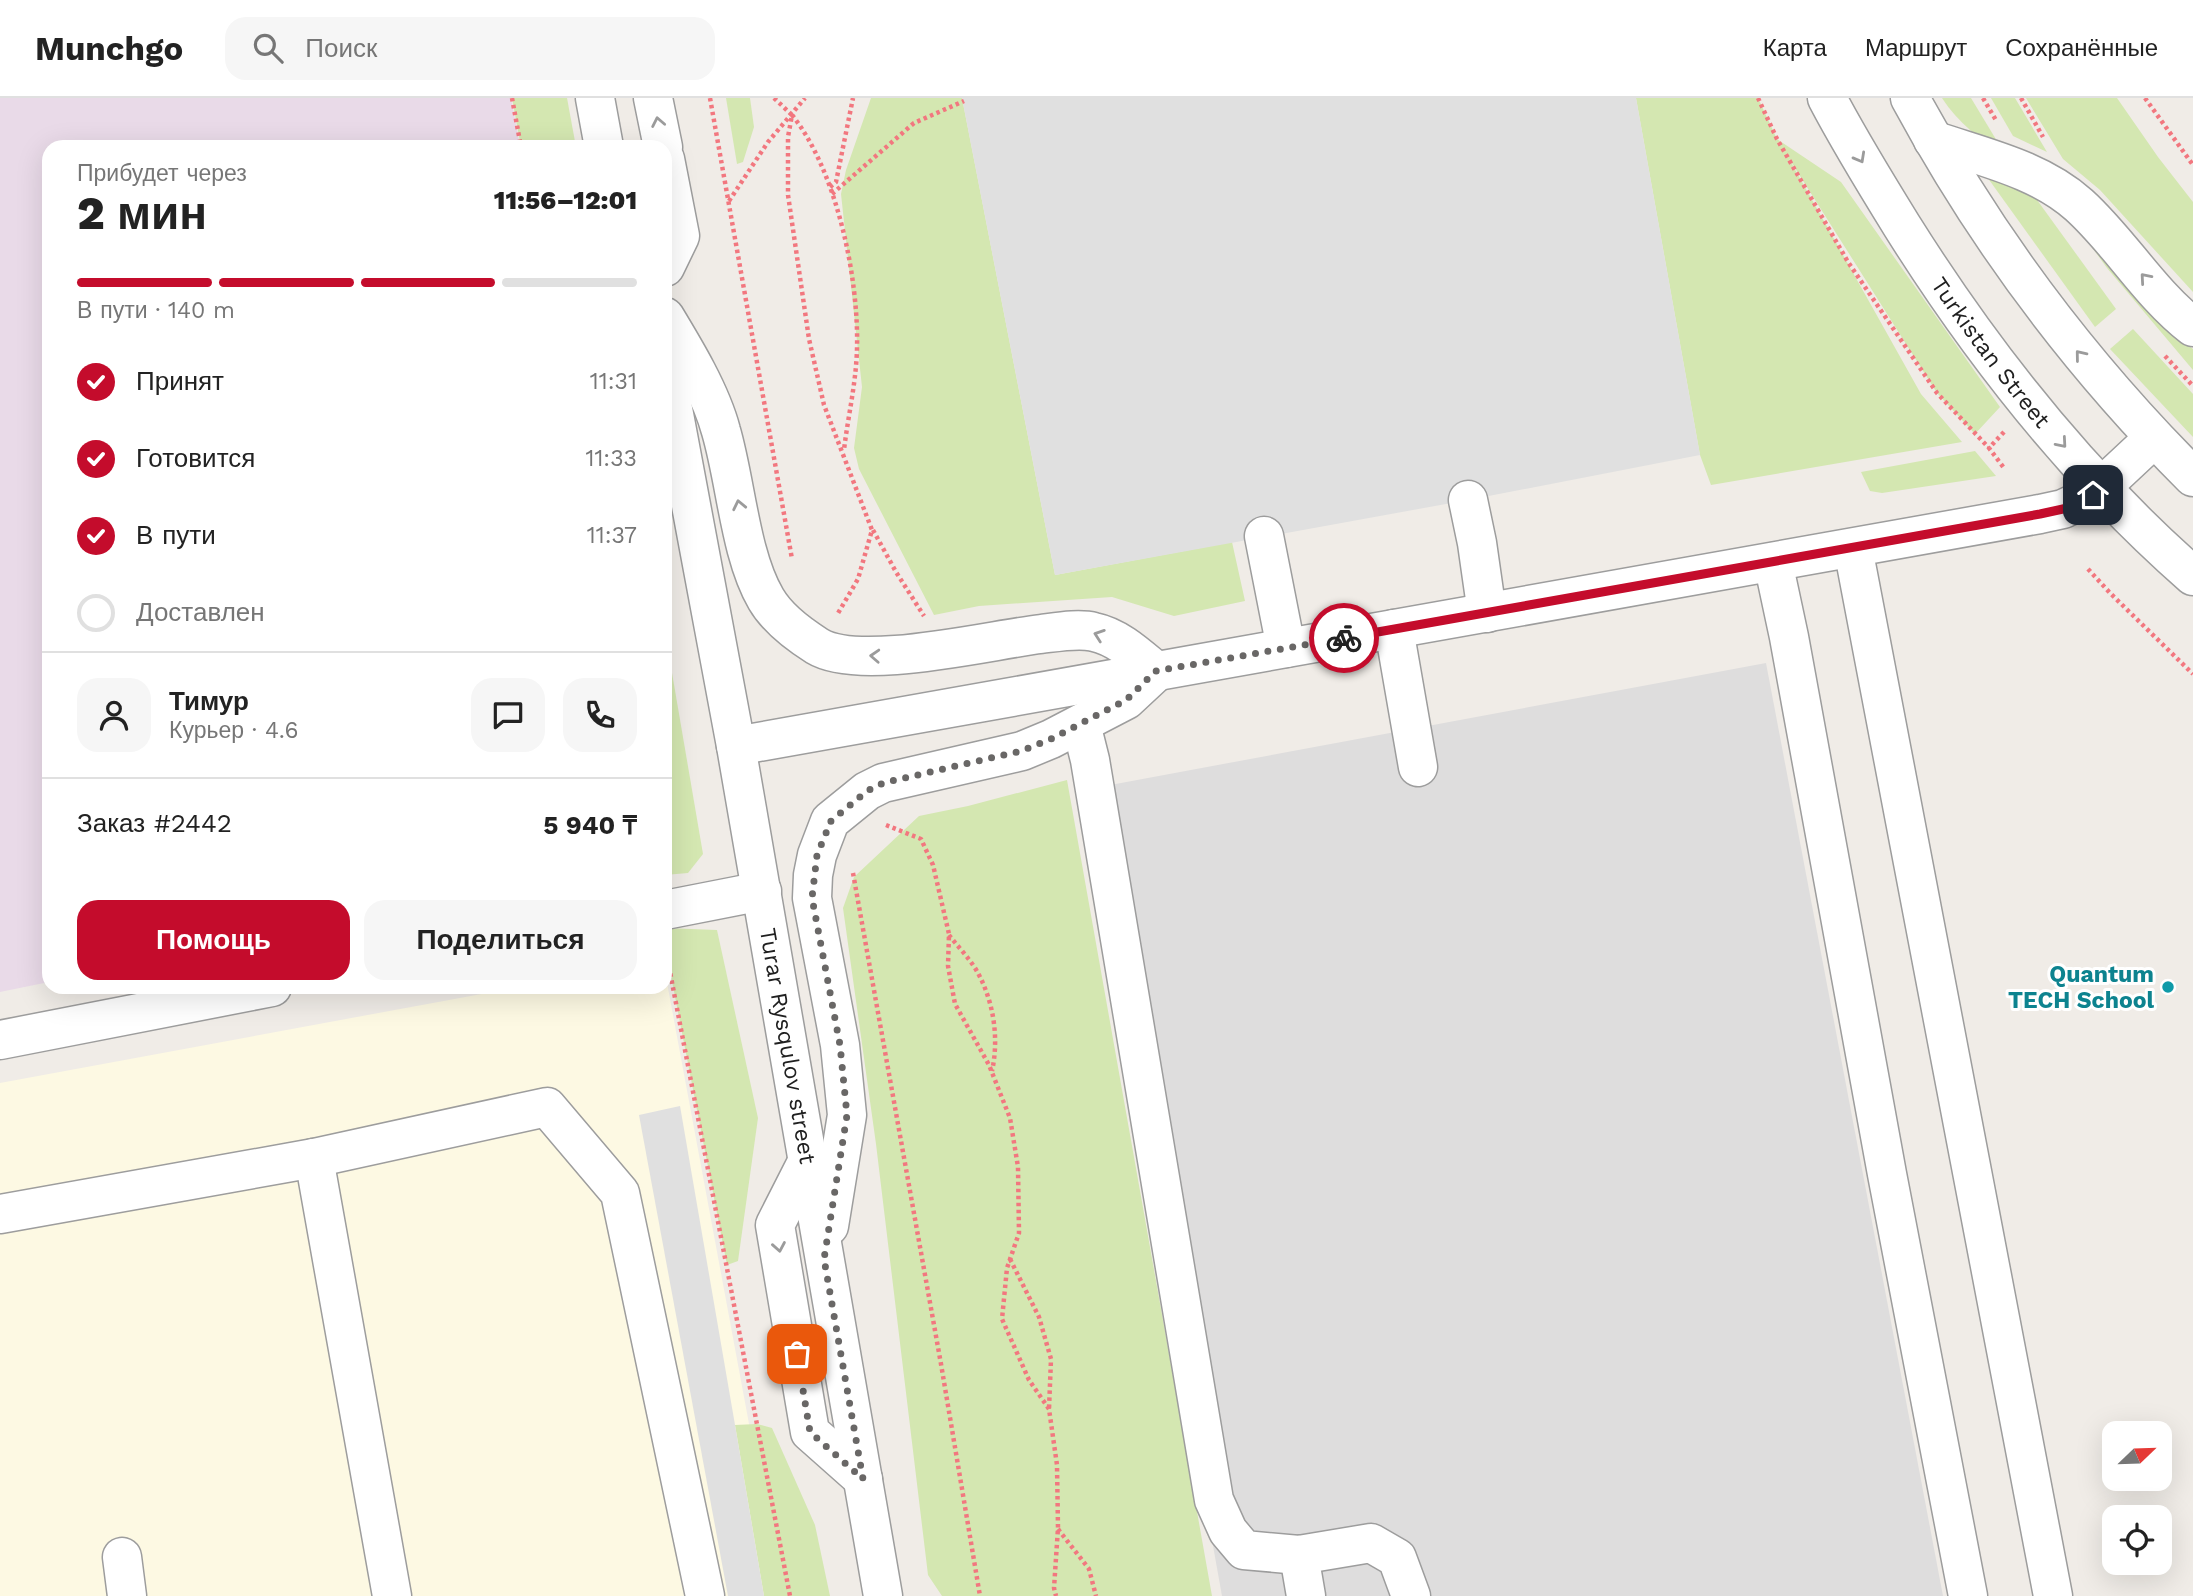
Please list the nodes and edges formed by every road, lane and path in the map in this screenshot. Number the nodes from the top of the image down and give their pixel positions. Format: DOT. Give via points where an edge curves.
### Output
graph roads {
  1 [pos="512,98"];
  2 [pos="595,98"];
  3 [pos="615,98"];
  4 [pos="653,98"];
  5 [pos="710,98"];
  6 [pos="774,98"];
  7 [pos="805,98"];
  8 [pos="853,98"];
  9 [pos="1758,98"];
  10 [pos="1827,98"];
  11 [pos="1910,98"];
  12 [pos="2145,98"];
  13 [pos="964,101"];
  14 [pos="792,115"];
  15 [pos="520,140"];
  16 [pos="603,140"];
  17 [pos="623,140"];
  18 [pos="662,140"];
  19 [pos="1933,140"];
  20 [pos="2193,165"];
  21 [pos="830,187"];
  22 [pos="832,194"];
  23 [pos="672,195"];
  24 [pos="728,202"];
  25 [pos="672,253"];
  26 [pos="2193,327"];
  27 [pos="672,329"];
  28 [pos="672,403"];
  29 [pos="2006,430"];
  30 [pos="2154,438"];
  31 [pos="1989,448"];
  32 [pos="844,452"];
  33 [pos="2004,468"];
  34 [pos="2193,477"];
  35 [pos="2101,488"];
  36 [pos="672,495"];
  37 [pos="1468,500"];
  38 [pos="872,530"];
  39 [pos="1264,536"];
  40 [pos="1853,548"];
  41 [pos="1773,562"];
  42 [pos="2088,569"];
  43 [pos="794,572"];
  44 [pos="2193,576"];
  45 [pos="1487,613"];
  46 [pos="834,622"];
  47 [pos="929,624"];
  48 [pos="1394,629"];
  49 [pos="1286,648"];
  50 [pos="1156,671"];
  51 [pos="2193,674"];
  52 [pos="1081,724"];
  53 [pos="737,746"];
  54 [pos="1418,767"];
  55 [pos="878,824"];
  56 [pos="852,866"];
  57 [pos="762,891"];
  58 [pos="672,909"];
  59 [pos="949,934"];
  60 [pos="672,981"];
  61 [pos="236,994"];
  62 [pos="0,1040"];
  63 [pos="992,1073"];
  64 [pos="314,1158"];
  65 [pos="807,1162"];
  66 [pos="0,1214"];
  67 [pos="1010,1258"];
  68 [pos="824,1259"];
  69 [pos="1049,1409"];
  70 [pos="863,1479"];
  71 [pos="1058,1528"];
  72 [pos="1299,1555"];
  73 [pos="122,1557"];
  74 [pos="127,1596"];
  75 [pos="392,1596"];
  76 [pos="705,1596"];
  77 [pos="790,1596"];
  78 [pos="883,1596"];
  79 [pos="980,1596"];
  80 [pos="1056,1596"];
  81 [pos="1096,1596"];
  82 [pos="1306,1596"];
  83 [pos="1411,1596"];
  84 [pos="1968,1596"];
  85 [pos="2053,1596"];
  1 -- 15 [label="path"];
  2 -- 16 [label="street"];
  3 -- 17 [label="street"];
  18 -- 4 [label="street, one-way"];
  5 -- 24 [label="path"];
  6 -- 14 [label="path"];
  7 -- 14 [label="path"];
  8 -- 21 [label="path" via="836,182"];
  9 -- 31 [label="path" via="1848,261 1937,393"];
  10 -- 35 [label="street, Turkistan Street, one-way" via="1870,175 1970,328"];
  11 -- 19 [label="street"];
  12 -- 20 [label="path"];
  13 -- 22 [label="path" via="914,123"];
  14 -- 21 [label="path"];
  14 -- 24 [label="path"];
  14 -- 32 [label="path" via="788,195 809,339 824,404"];
  26 -- 19 [label="street, one-way" via="2095,221 2060,190 2030,174"];
  30 -- 19 [label="street, one-way" via="2081,357 2021,276"];
  21 -- 22 [label="path"];
  22 -- 32 [label="path" via="847,249 857,348"];
  23 -- 25 [label="street" via="680,236"];
  24 -- 43 [label="path"];
  50 -- 27 [label="street, one-way" via="1125,646 1094,632 1017,636 885,657 819,648 767,601 753,571 720,428"];
  28 -- 53 [label="street, Turar Rysqulov street"];
  29 -- 31 [label="path"];
  30 -- 34 [label="street"];
  30 -- 35 [label="street"];
  31 -- 33 [label="path"];
  32 -- 38 [label="path"];
  35 -- 40 [label="street" via="2063,509"];
  35 -- 44 [label="street, Turkistan Street"];
  36 -- 53 [label="street, Turar Rysqulov street" via="708,680"];
  37 -- 45 [label="street"];
  38 -- 46 [label="path" via="858,579"];
  38 -- 47 [label="path"];
  39 -- 49 [label="street"];
  40 -- 41 [label="street"];
  40 -- 85 [label="street"];
  41 -- 45 [label="street"];
  41 -- 84 [label="street"];
  42 -- 51 [label="path"];
  45 -- 48 [label="street"];
  48 -- 49 [label="street"];
  48 -- 54 [label="street"];
  49 -- 50 [label="street"];
  50 -- 52 [label="street" via="1126,700"];
  50 -- 53 [label="street"];
  52 -- 68 [label="street" via="1021,751 883,783 842,810 823,836 812,898 840,1045 847,1115"];
  52 -- 72 [label="street" via="1214,1500 1228,1531 1244,1550"];
  53 -- 57 [label="street, Turar Rysqulov street"];
  55 -- 59 [label="path" via="921,839 933,865"];
  56 -- 79 [label="path"];
  57 -- 58 [label="street"];
  57 -- 65 [label="street, Turar Rysqulov street"];
  59 -- 63 [label="path" via="948,966 955,1004"];
  59 -- 63 [label="path" via="979,974 994,1019 997,1050"];
  60 -- 77 [label="path"];
  61 -- 62 [label="street"];
  63 -- 67 [label="path" via="1010,1118 1018,1167 1018,1233"];
  64 -- 66 [label="street"];
  64 -- 75 [label="street"];
  64 -- 76 [label="street" via="547,1107 620,1192"];
  65 -- 68 [label="street, Turar Rysqulov street"];
  65 -- 70 [label="street, one-way" via="775,1224 810,1432"];
  67 -- 69 [label="path" via="1039,1317 1051,1359"];
  67 -- 69 [label="path" via="1002,1319 1029,1380"];
  68 -- 70 [label="street, Turar Rysqulov street"];
  69 -- 71 [label="path" via="1057,1465"];
  70 -- 78 [label="street, Turar Rysqulov street"];
  71 -- 80 [label="path"];
  71 -- 81 [label="path" via="1089,1569"];
  72 -- 82 [label="street"];
  72 -- 83 [label="street" via="1371,1543 1397,1558"];
  73 -- 74 [label="street"];
}
